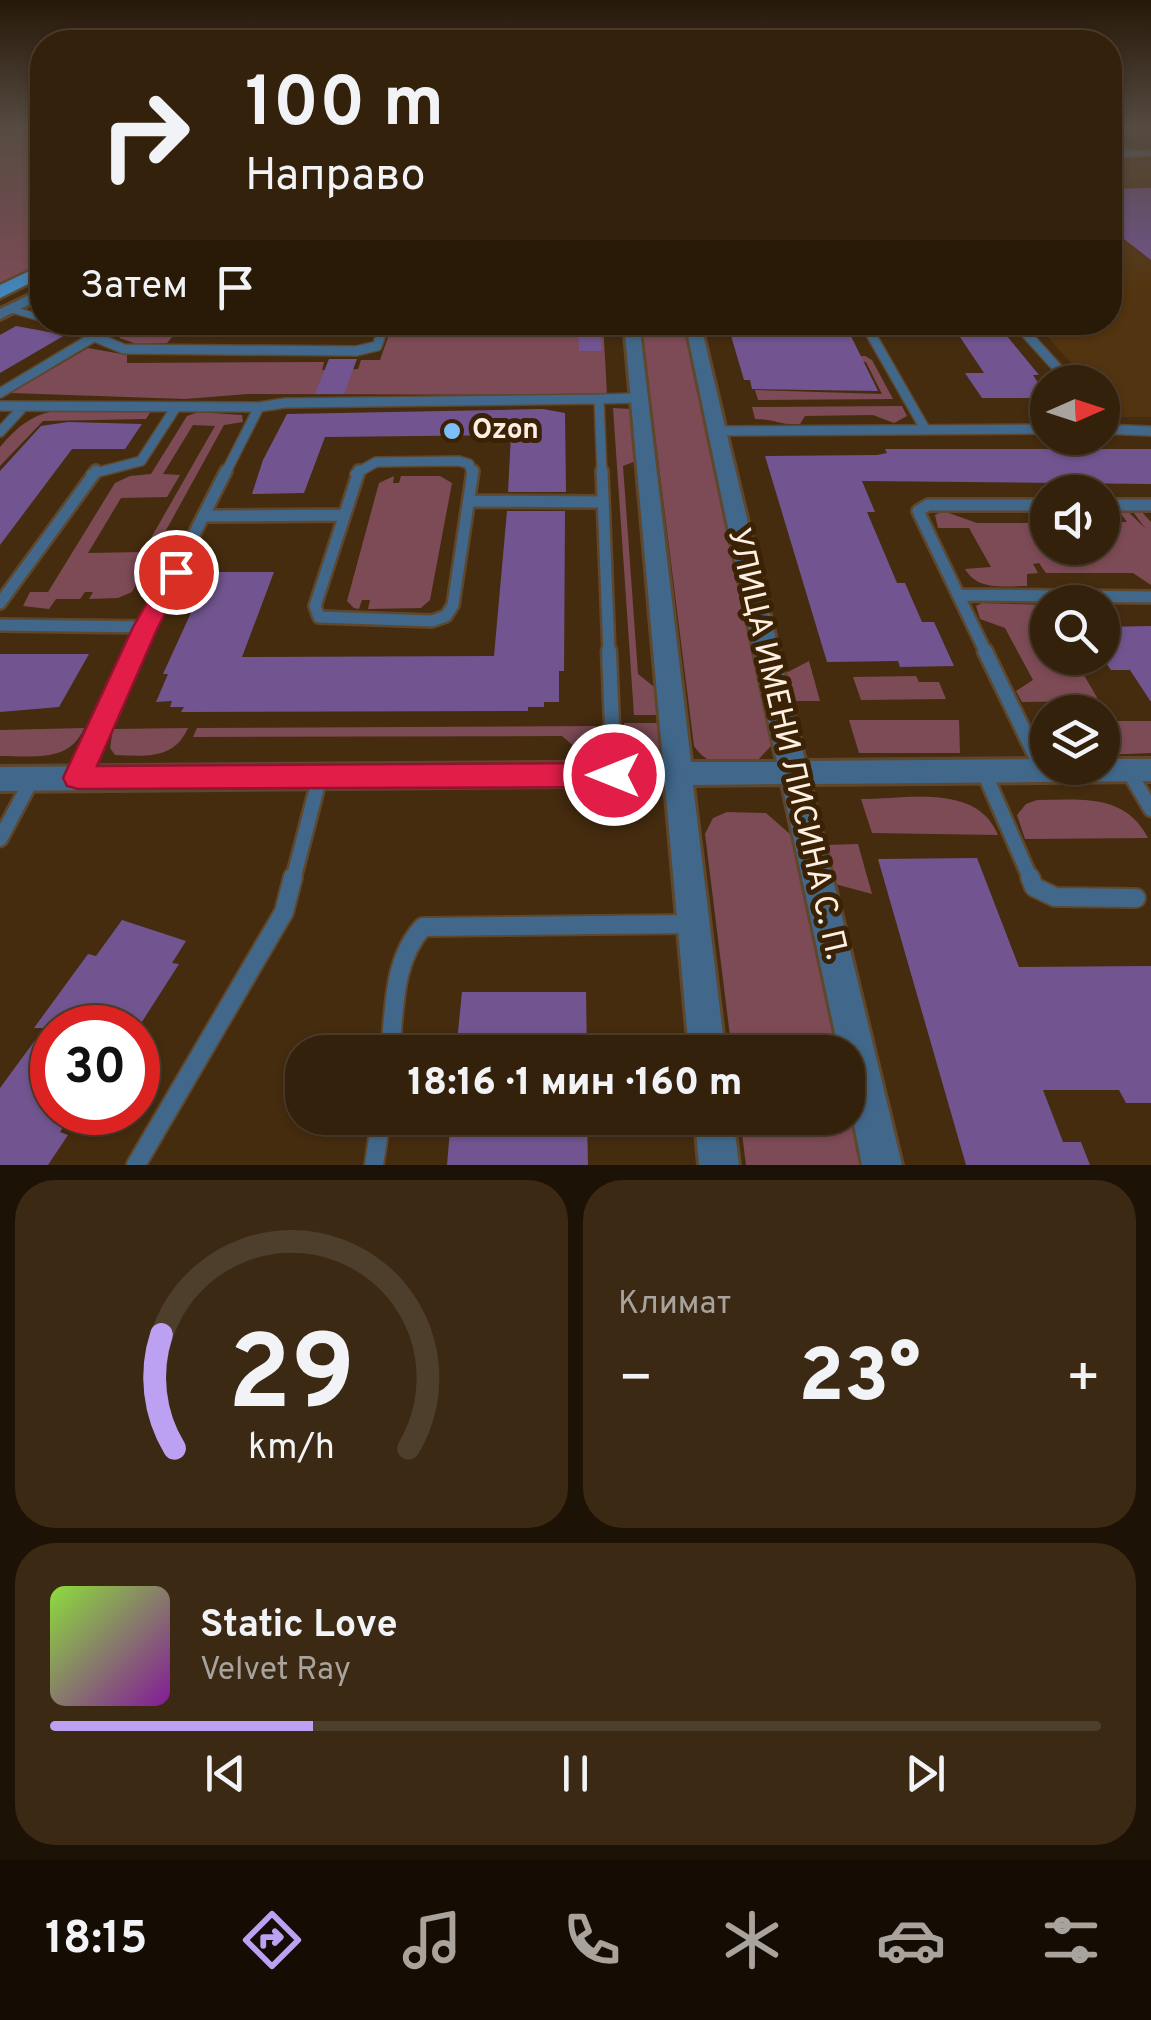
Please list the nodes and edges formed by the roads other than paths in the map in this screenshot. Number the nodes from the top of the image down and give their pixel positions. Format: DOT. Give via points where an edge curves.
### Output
graph roads {
  1 [pos="30,281"];
  2 [pos="30,296"];
  3 [pos="4,305"];
  4 [pos="30,314"];
  5 [pos="381,335"];
  6 [pos="632,335"];
  7 [pos="695,335"];
  8 [pos="871,335"];
  9 [pos="1028,335"];
  10 [pos="95,336"];
  11 [pos="1055,365"];
  12 [pos="0,393"];
  13 [pos="638,398"];
  14 [pos="598,399"];
  15 [pos="0,406"];
  16 [pos="24,406"];
  17 [pos="176,407"];
  18 [pos="259,407"];
  19 [pos="1030,429"];
  20 [pos="925,430"];
  21 [pos="1120,430"];
  22 [pos="1151,431"];
  23 [pos="0,432"];
  24 [pos="716,432"];
  25 [pos="470,501"];
  26 [pos="603,502"];
  27 [pos="1030,505"];
  28 [pos="1120,505"];
  29 [pos="1151,505"];
  30 [pos="343,515"];
  31 [pos="206,516"];
  32 [pos="958,595"];
  33 [pos="1151,596"];
  34 [pos="0,603"];
  35 [pos="0,625"];
  36 [pos="146,627"];
  37 [pos="1030,745"];
  38 [pos="1140,770"];
  39 [pos="792,772"];
  40 [pos="984,772"];
  41 [pos="1030,772"];
  42 [pos="678,774"];
  43 [pos="614,775"];
  44 [pos="320,776"];
  45 [pos="0,778"];
  46 [pos="33,778"];
  47 [pos="78,778"];
  48 [pos="1151,809"];
  49 [pos="0,839"];
  50 [pos="1136,898"];
  51 [pos="694,924"];
  52 [pos="392,1035"];
  53 [pos="706,1035"];
  54 [pos="378,1135"];
  55 [pos="716,1135"];
  56 [pos="136,1165"];
  57 [pos="374,1165"];
  58 [pos="720,1165"];
  59 [pos="882,1165"];
  1 -- 3 [label="main road"];
  2 -- 3 [label="street"];
  3 -- 4 [label="lane"];
  5 -- 10 [label="lane" via="367,351 124,349"];
  6 -- 13 [label="street"];
  7 -- 24 [label="street, УЛИЦА ИМЕНИ ЛИСИНА С. П."];
  8 -- 20 [label="lane"];
  9 -- 11 [label="lane"];
  10 -- 12 [label="lane"];
  13 -- 14 [label="lane"];
  13 -- 42 [label="street"];
  14 -- 18 [label="lane"];
  14 -- 26 [label="lane"];
  15 -- 16 [label="lane"];
  16 -- 17 [label="lane"];
  16 -- 23 [label="lane"];
  17 -- 18 [label="lane"];
  17 -- 34 [label="lane" via="141,460 90,474"];
  18 -- 31 [label="lane"];
  19 -- 20 [label="lane"];
  20 -- 24 [label="lane"];
  21 -- 22 [label="lane"];
  24 -- 39 [label="street, УЛИЦА ИМЕНИ ЛИСИНА С. П."];
  25 -- 26 [label="lane"];
  25 -- 30 [label="lane" via="470,464 376,462 355,473"];
  25 -- 30 [label="lane" via="452,605 432,621 319,618 316,606"];
  26 -- 43 [label="lane"];
  27 -- 32 [label="lane" via="922,508 918,517"];
  28 -- 29 [label="lane"];
  30 -- 31 [label="lane"];
  31 -- 36 [label="lane"];
  32 -- 33 [label="lane"];
  32 -- 37 [label="lane"];
  35 -- 36 [label="lane"];
  36 -- 47 [label="lane"];
  38 -- 48 [label="lane"];
  39 -- 40 [label="street"];
  39 -- 42 [label="street"];
  39 -- 59 [label="street, УЛИЦА ИМЕНИ ЛИСИНА С. П."];
  40 -- 41 [label="street"];
  40 -- 50 [label="lane" via="1034,886 1056,897"];
  42 -- 43 [label="street"];
  42 -- 51 [label="street"];
  43 -- 44 [label="street"];
  44 -- 47 [label="street"];
  44 -- 56 [label="lane" via="284,912"];
  45 -- 46 [label="street"];
  46 -- 47 [label="street"];
  46 -- 49 [label="lane"];
  51 -- 52 [label="lane" via="422,927 409,938 404,956"];
  51 -- 53 [label="street"];
  54 -- 57 [label="lane"];
  55 -- 58 [label="street"];
}
